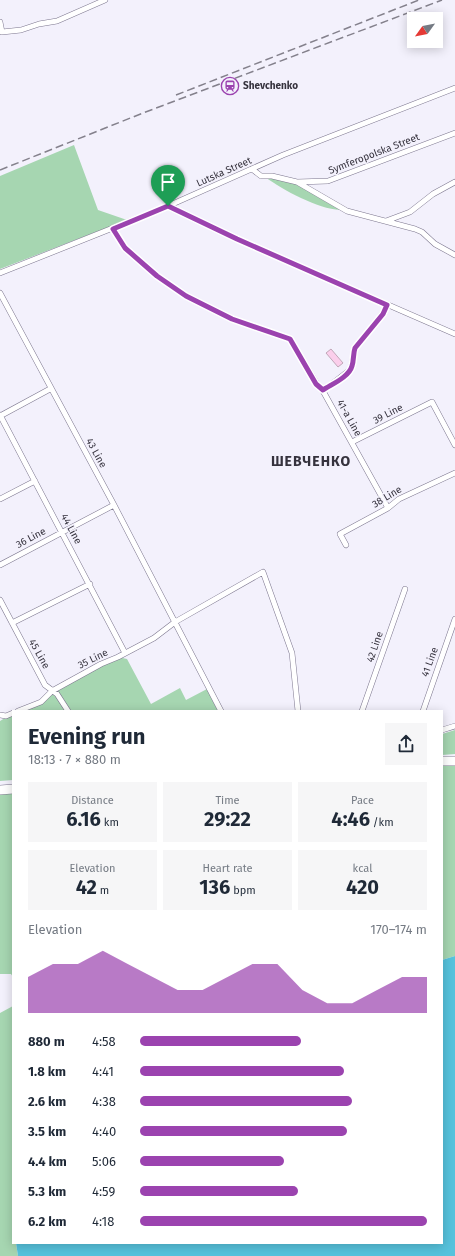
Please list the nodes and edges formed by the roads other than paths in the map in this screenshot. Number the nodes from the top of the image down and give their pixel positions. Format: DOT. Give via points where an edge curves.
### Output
graph roads {
  1 [pos="105,0"];
  2 [pos="97,2"];
  3 [pos="0,22"];
  4 [pos="455,88"];
  5 [pos="455,133"];
  6 [pos="252,169"];
  7 [pos="297,182"];
  8 [pos="455,182"];
  9 [pos="168,206"];
  10 [pos="386,221"];
  11 [pos="113,229"];
  12 [pos="455,255"];
  13 [pos="0,273"];
  14 [pos="0,293"];
  15 [pos="387,305"];
  16 [pos="455,334"];
  17 [pos="50,389"];
  18 [pos="323,390"];
  19 [pos="0,415"];
  20 [pos="352,442"];
  21 [pos="455,445"];
  22 [pos="455,473"];
  23 [pos="35,481"];
  24 [pos="0,499"];
  25 [pos="114,505"];
  26 [pos="388,508"];
  27 [pos="62,532"];
  28 [pos="346,545"];
  29 [pos="0,565"];
  30 [pos="90,584"];
  31 [pos="405,589"];
  32 [pos="0,600"];
  33 [pos="455,619"];
  34 [pos="175,622"];
  35 [pos="12,623"];
  36 [pos="125,653"];
  37 [pos="52,691"];
  38 [pos="21,710"];
  39 [pos="67,710"];
  40 [pos="220,710"];
  41 [pos="298,710"];
  42 [pos="362,710"];
  43 [pos="422,710"];
  44 [pos="12,713"];
  45 [pos="1,715"];
  46 [pos="455,726"];
  47 [pos="443,730"];
  48 [pos="443,761"];
  49 [pos="455,761"];
  50 [pos="12,789"];
  51 [pos="0,790"];
  1 -- 2 [label="street"];
  2 -- 3 [label="street" via="57,22 21,30 2,32"];
  4 -- 6 [label="street, Lutska Street"];
  5 -- 7 [label="street, Symferopolska Street" via="328,181"];
  6 -- 7 [label="street" via="261,176"];
  6 -- 9 [label="street, Lutska Street"];
  7 -- 10 [label="street" via="347,212"];
  8 -- 10 [label="street" via="433,194 410,212"];
  9 -- 11 [label="street, Lutska Street"];
  9 -- 15 [label="street"];
  10 -- 12 [label="street" via="422,232 435,244"];
  11 -- 13 [label="street, Lutska Street"];
  11 -- 18 [label="street, 41-a Line" via="125,248 157,276 186,296 232,319 290,339 316,384"];
  14 -- 17 [label="street, 43 Line"];
  15 -- 16 [label="street"];
  15 -- 18 [label="street" via="383,314 355,348 351,369"];
  17 -- 19 [label="street"];
  17 -- 25 [label="street, 43 Line"];
  18 -- 20 [label="street, 41-a Line"];
  19 -- 23 [label="street, 44 Line"];
  20 -- 21 [label="street, 39 Line" via="432,402"];
  20 -- 26 [label="street, 41-a Line"];
  22 -- 26 [label="street, 38 Line" via="399,499"];
  23 -- 24 [label="street"];
  23 -- 27 [label="street, 44 Line"];
  25 -- 27 [label="street, 36 Line"];
  25 -- 34 [label="street, 43 Line"];
  26 -- 28 [label="street, 38 Line" via="340,534"];
  27 -- 29 [label="street, 36 Line"];
  27 -- 30 [label="street, 44 Line"];
  30 -- 35 [label="street"];
  30 -- 36 [label="street, 44 Line"];
  31 -- 42 [label="street, 42 Line"];
  32 -- 35 [label="street, 45 Line"];
  33 -- 43 [label="street, 41 Line"];
  34 -- 36 [label="street, 35 Line" via="154,638"];
  34 -- 40 [label="street, 43 Line"];
  34 -- 41 [label="street" via="263,572 292,653"];
  35 -- 37 [label="street, 45 Line" via="45,685"];
  36 -- 37 [label="street, 35 Line"];
  37 -- 38 [label="street, 35 Line" via="41,702"];
  37 -- 39 [label="street, 45 Line"];
  44 -- 45 [label="street"];
  46 -- 47 [label="street"];
  48 -- 49 [label="highway"];
  50 -- 51 [label="highway"];
}
